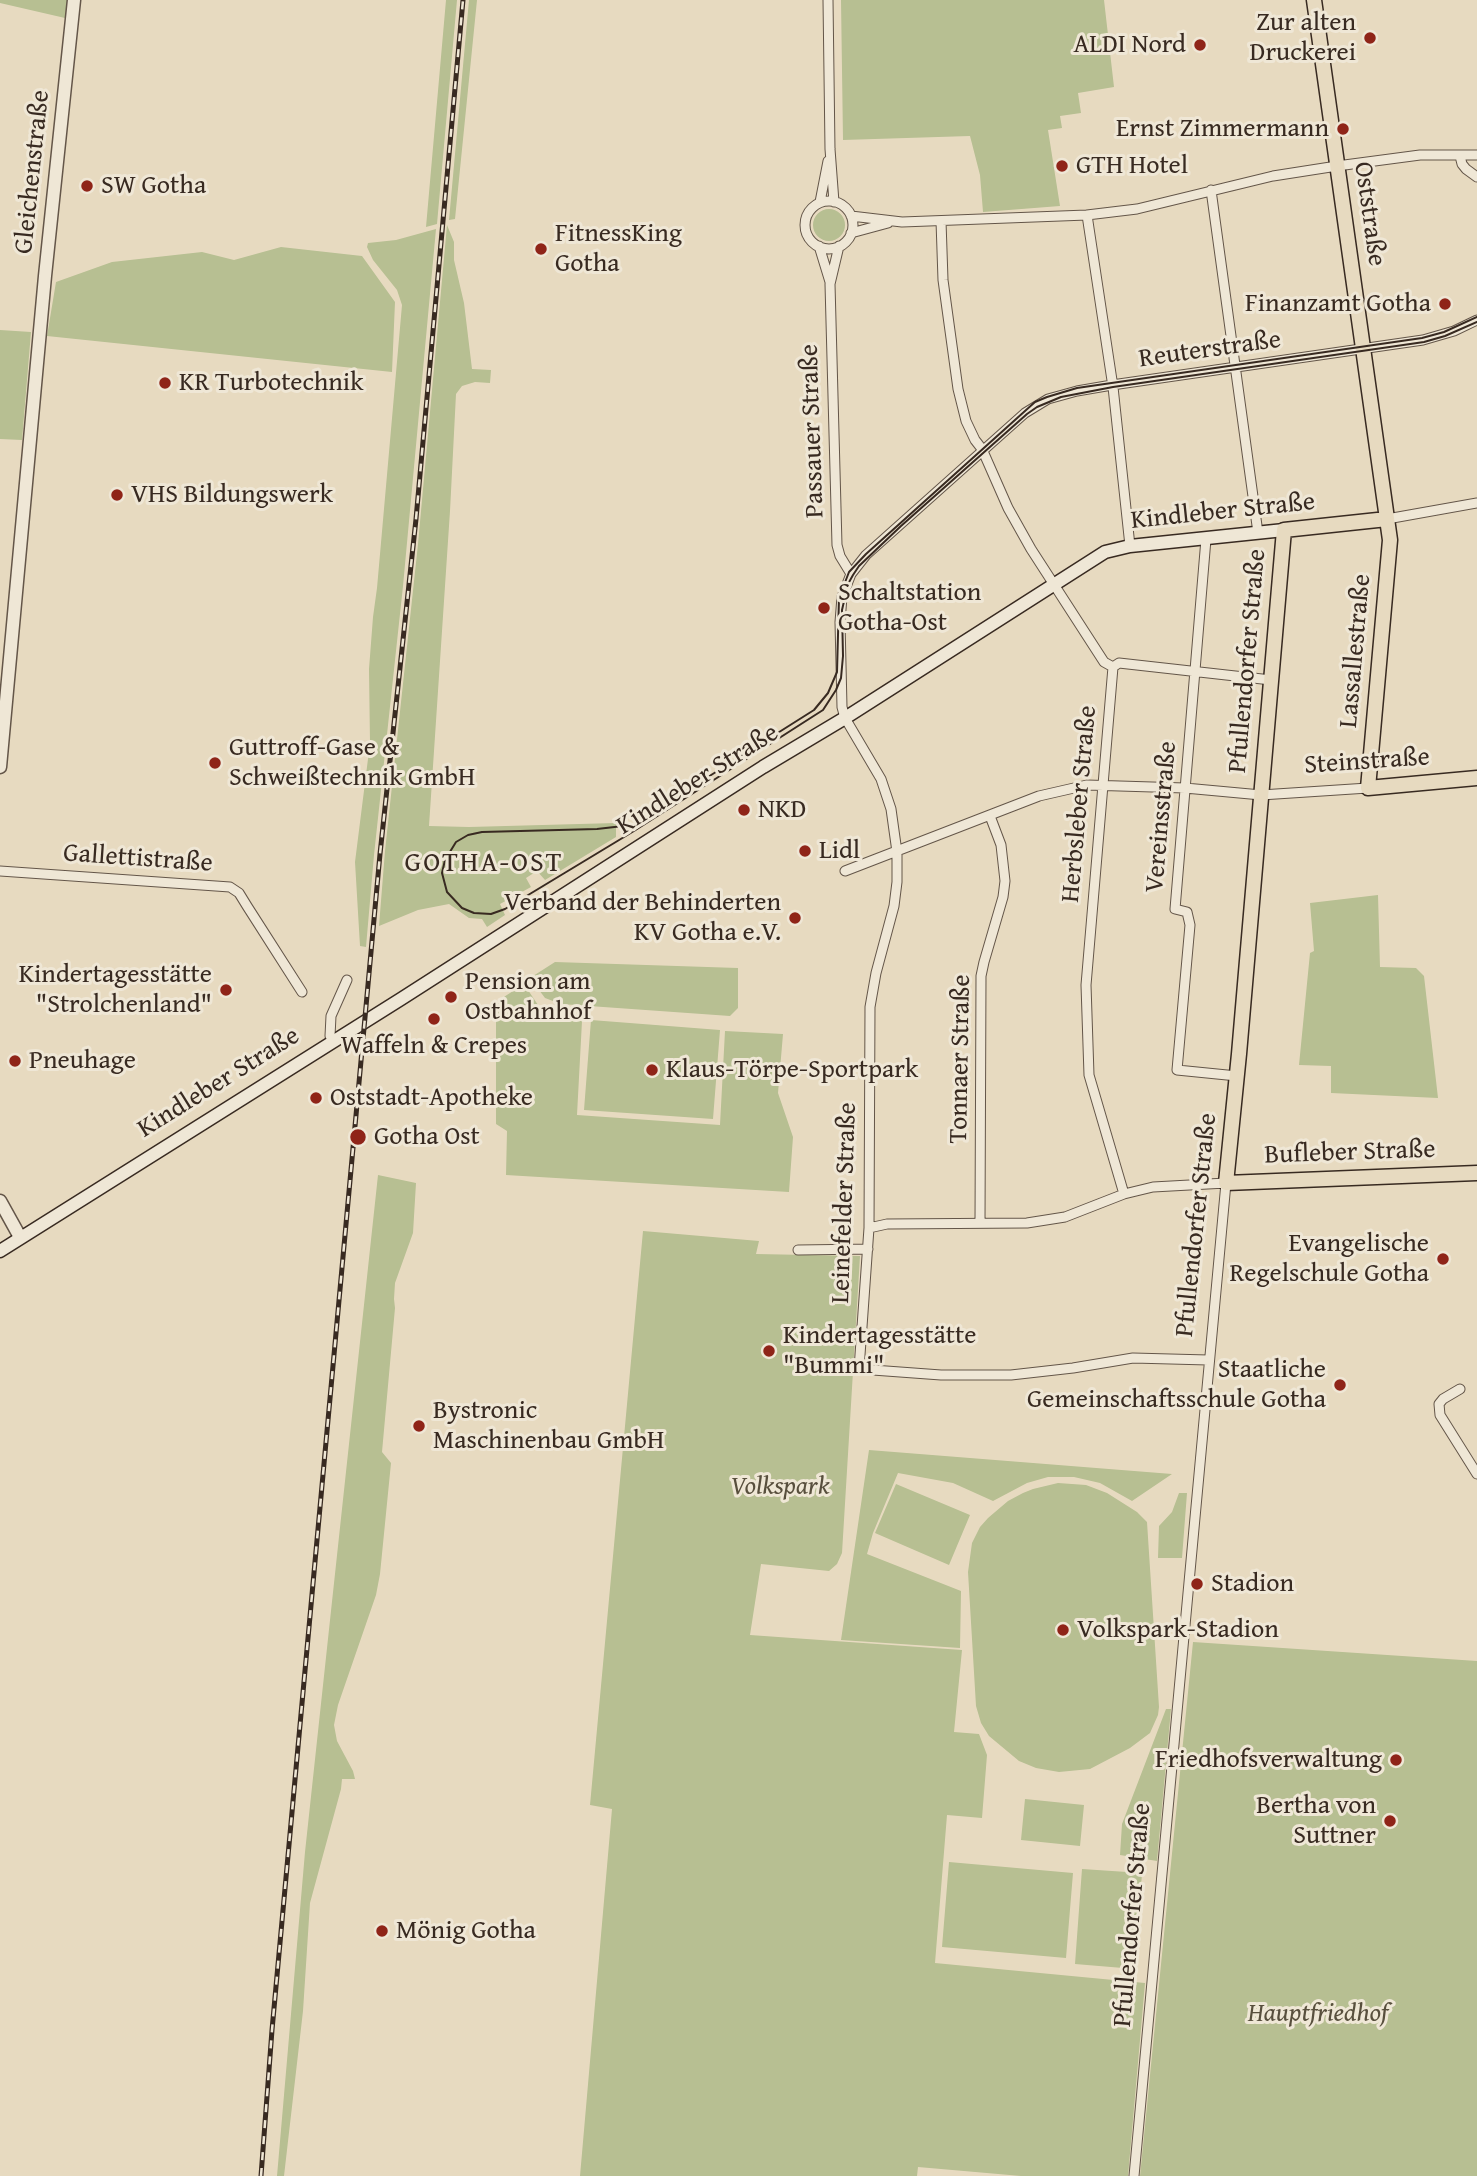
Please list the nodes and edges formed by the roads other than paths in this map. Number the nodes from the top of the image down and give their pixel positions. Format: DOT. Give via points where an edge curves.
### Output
graph roads {
  1 [pos="74,0"];
  2 [pos="828,0"];
  3 [pos="1314,0"];
  4 [pos="830,149"];
  5 [pos="1477,155"];
  6 [pos="1460,156"];
  7 [pos="1337,166"];
  8 [pos="1477,177"];
  9 [pos="1211,190"];
  10 [pos="820,202"];
  11 [pos="834,202"];
  12 [pos="1087,215"];
  13 [pos="851,216"];
  14 [pos="941,221"];
  15 [pos="893,222"];
  16 [pos="851,233"];
  17 [pos="819,246"];
  18 [pos="839,246"];
  19 [pos="830,284"];
  20 [pos="1477,320"];
  21 [pos="1364,348"];
  22 [pos="1235,367"];
  23 [pos="1112,385"];
  24 [pos="983,451"];
  25 [pos="1477,503"];
  26 [pos="1387,519"];
  27 [pos="1284,530"];
  28 [pos="1258,533"];
  29 [pos="1206,539"];
  30 [pos="1130,546"];
  31 [pos="851,574"];
  32 [pos="1055,583"];
  33 [pos="1113,667"];
  34 [pos="1194,671"];
  35 [pos="1271,680"];
  36 [pos="845,718"];
  37 [pos="0,767"];
  38 [pos="1477,778"];
  39 [pos="1102,784"];
  40 [pos="1185,788"];
  41 [pos="1368,788"];
  42 [pos="1261,794"];
  43 [pos="990,816"];
  44 [pos="897,852"];
  45 [pos="0,871"];
  46 [pos="845,871"];
  47 [pos="347,979"];
  48 [pos="302,992"];
  49 [pos="330,1037"];
  50 [pos="1237,1076"];
  51 [pos="1477,1173"];
  52 [pos="1226,1183"];
  53 [pos="1124,1194"];
  54 [pos="0,1201"];
  55 [pos="981,1223"];
  56 [pos="869,1228"];
  57 [pos="20,1237"];
  58 [pos="868,1249"];
  59 [pos="798,1250"];
  60 [pos="0,1251"];
  61 [pos="1208,1360"];
  62 [pos="1460,1389"];
  63 [pos="1477,1474"];
  64 [pos="1134,2176"];
  1 -- 37 [label="main road, Gleichenstraße"];
  2 -- 4 [label="street"];
  3 -- 7 [label="main road, Oststraße"];
  4 -- 10 [label="street"];
  4 -- 11 [label="street"];
  5 -- 6 [label="street"];
  6 -- 7 [label="street" via="1420,155"];
  6 -- 8 [label="street"];
  7 -- 9 [label="street"];
  7 -- 21 [label="main road, Oststraße"];
  9 -- 12 [label="street" via="1137,209"];
  9 -- 22 [label="street"];
  10 -- 11 [label="street"];
  10 -- 17 [label="street" via="809,211 805,225 810,239"];
  11 -- 13 [label="street"];
  12 -- 14 [label="street"];
  12 -- 23 [label="street"];
  13 -- 15 [label="street"];
  13 -- 16 [label="street"];
  14 -- 15 [label="street"];
  14 -- 24 [label="street" via="943,280 958,389 966,421"];
  15 -- 16 [label="street"];
  16 -- 18 [label="street"];
  17 -- 18 [label="street"];
  17 -- 19 [label="street, Passauer Straße"];
  18 -- 19 [label="street, Passauer Straße"];
  19 -- 31 [label="street, Passauer Straße" via="836,545"];
  20 -- 21 [label="street, Reuterstraße" via="1423,340"];
  21 -- 22 [label="street, Reuterstraße"];
  21 -- 26 [label="main road, Oststraße"];
  22 -- 23 [label="street, Reuterstraße"];
  22 -- 28 [label="street"];
  23 -- 24 [label="street, Reuterstraße" via="1048,399 1025,412"];
  23 -- 30 [label="street"];
  24 -- 31 [label="street, Reuterstraße" via="866,555"];
  24 -- 32 [label="street" via="1008,508"];
  25 -- 26 [label="street, Kindleber Straße"];
  26 -- 27 [label="main road, Kindleber Straße"];
  26 -- 41 [label="main road, Lassallestraße" via="1391,540"];
  27 -- 28 [label="main road, Kindleber Straße"];
  27 -- 35 [label="main road, Pfullendorfer Straße"];
  28 -- 29 [label="main road, Kindleber Straße"];
  29 -- 30 [label="main road, Kindleber Straße"];
  29 -- 34 [label="street, Vereinsstraße"];
  30 -- 32 [label="main road, Kindleber Straße" via="1105,552"];
  31 -- 36 [label="street" via="840,610"];
  32 -- 33 [label="street" via="1104,662"];
  32 -- 36 [label="main road, Kindleber Straße"];
  33 -- 34 [label="street" via="1119,663"];
  33 -- 39 [label="street, Herbsleber Straße"];
  34 -- 35 [label="street"];
  34 -- 40 [label="street, Vereinsstraße"];
  35 -- 42 [label="main road, Pfullendorfer Straße"];
  36 -- 44 [label="street, Leinefelder Straße" via="881,779"];
  36 -- 57 [label="main road, Kindleber Straße"];
  38 -- 41 [label="main road, Steinstraße"];
  39 -- 40 [label="street, Steinstraße"];
  39 -- 43 [label="street, Steinstraße" via="1048,793"];
  39 -- 53 [label="street, Herbsleber Straße" via="1086,985 1088,1065"];
  40 -- 42 [label="street, Steinstraße"];
  40 -- 50 [label="street, Vereinsstraße" via="1175,909 1187,912 1190,925 1177,1070"];
  41 -- 42 [label="street, Steinstraße"];
  42 -- 50 [label="main road, Pfullendorfer Straße"];
  43 -- 44 [label="street, Steinstraße"];
  43 -- 55 [label="street, Tonnaer Straße" via="1001,845 1005,881 981,976"];
  44 -- 46 [label="street, Steinstraße"];
  44 -- 56 [label="street, Leinefelder Straße" via="894,906 870,1007"];
  45 -- 48 [label="street, Gallettistraße" via="230,887 239,893"];
  47 -- 49 [label="street" via="331,1016"];
  50 -- 52 [label="main road, Pfullendorfer Straße"];
  51 -- 52 [label="main road, Bufleber Straße"];
  52 -- 53 [label="street" via="1153,1187"];
  52 -- 61 [label="street, Pfullendorfer Straße"];
  53 -- 55 [label="street" via="1065,1217"];
  54 -- 57 [label="main road"];
  55 -- 56 [label="street"];
  56 -- 58 [label="street, Leinefelder Straße"];
  57 -- 60 [label="main road, Kindleber Straße"];
  58 -- 59 [label="street"];
  58 -- 61 [label="street, Leinefelder Straße" via="859,1369 1011,1375 1133,1358"];
  61 -- 64 [label="street, Pfullendorfer Straße"];
  62 -- 63 [label="street" via="1439,1404 1440,1415"];
}
